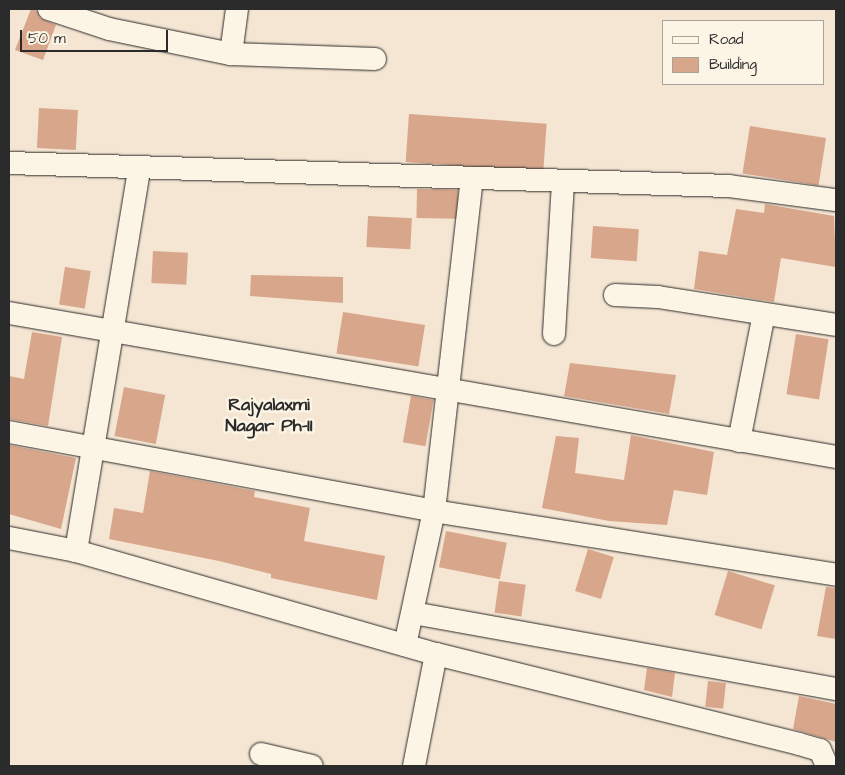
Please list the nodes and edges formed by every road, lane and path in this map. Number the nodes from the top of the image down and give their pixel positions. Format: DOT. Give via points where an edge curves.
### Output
graph roads {
  1 [pos="49,9"];
  2 [pos="237,9"];
  3 [pos="231,54"];
  4 [pos="375,59"];
  5 [pos="9,163"];
  6 [pos="140,169"];
  7 [pos="472,180"];
  8 [pos="563,182"];
  9 [pos="836,200"];
  10 [pos="615,294"];
  11 [pos="9,313"];
  12 [pos="764,314"];
  13 [pos="836,325"];
  14 [pos="113,331"];
  15 [pos="554,334"];
  16 [pos="450,392"];
  17 [pos="9,432"];
  18 [pos="739,441"];
  19 [pos="94,447"];
  20 [pos="836,457"];
  21 [pos="434,511"];
  22 [pos="9,538"];
  23 [pos="76,550"];
  24 [pos="836,575"];
  25 [pos="413,613"];
  26 [pos="405,645"];
  27 [pos="436,654"];
  28 [pos="836,689"];
  29 [pos="261,754"];
  30 [pos="312,766"];
  31 [pos="414,766"];
  32 [pos="827,766"];
  1 -- 3 [label="street" via="109,29"];
  2 -- 3 [label="street"];
  3 -- 4 [label="street"];
  5 -- 6 [label="street"];
  6 -- 7 [label="street"];
  6 -- 14 [label="street"];
  7 -- 8 [label="street"];
  7 -- 16 [label="street"];
  8 -- 9 [label="street" via="729,186"];
  8 -- 15 [label="street"];
  10 -- 12 [label="street"];
  11 -- 14 [label="street"];
  12 -- 13 [label="street"];
  12 -- 18 [label="street"];
  14 -- 16 [label="street"];
  14 -- 19 [label="street"];
  16 -- 18 [label="street"];
  16 -- 21 [label="street"];
  17 -- 19 [label="street"];
  18 -- 20 [label="street"];
  19 -- 21 [label="street"];
  19 -- 23 [label="street"];
  21 -- 24 [label="street"];
  21 -- 25 [label="street"];
  22 -- 23 [label="street"];
  23 -- 26 [label="street"];
  25 -- 26 [label="street"];
  25 -- 28 [label="street"];
  26 -- 27 [label="street"];
  27 -- 31 [label="street"];
  27 -- 32 [label="street" via="820,750"];
  29 -- 30 [label="street"];
}
